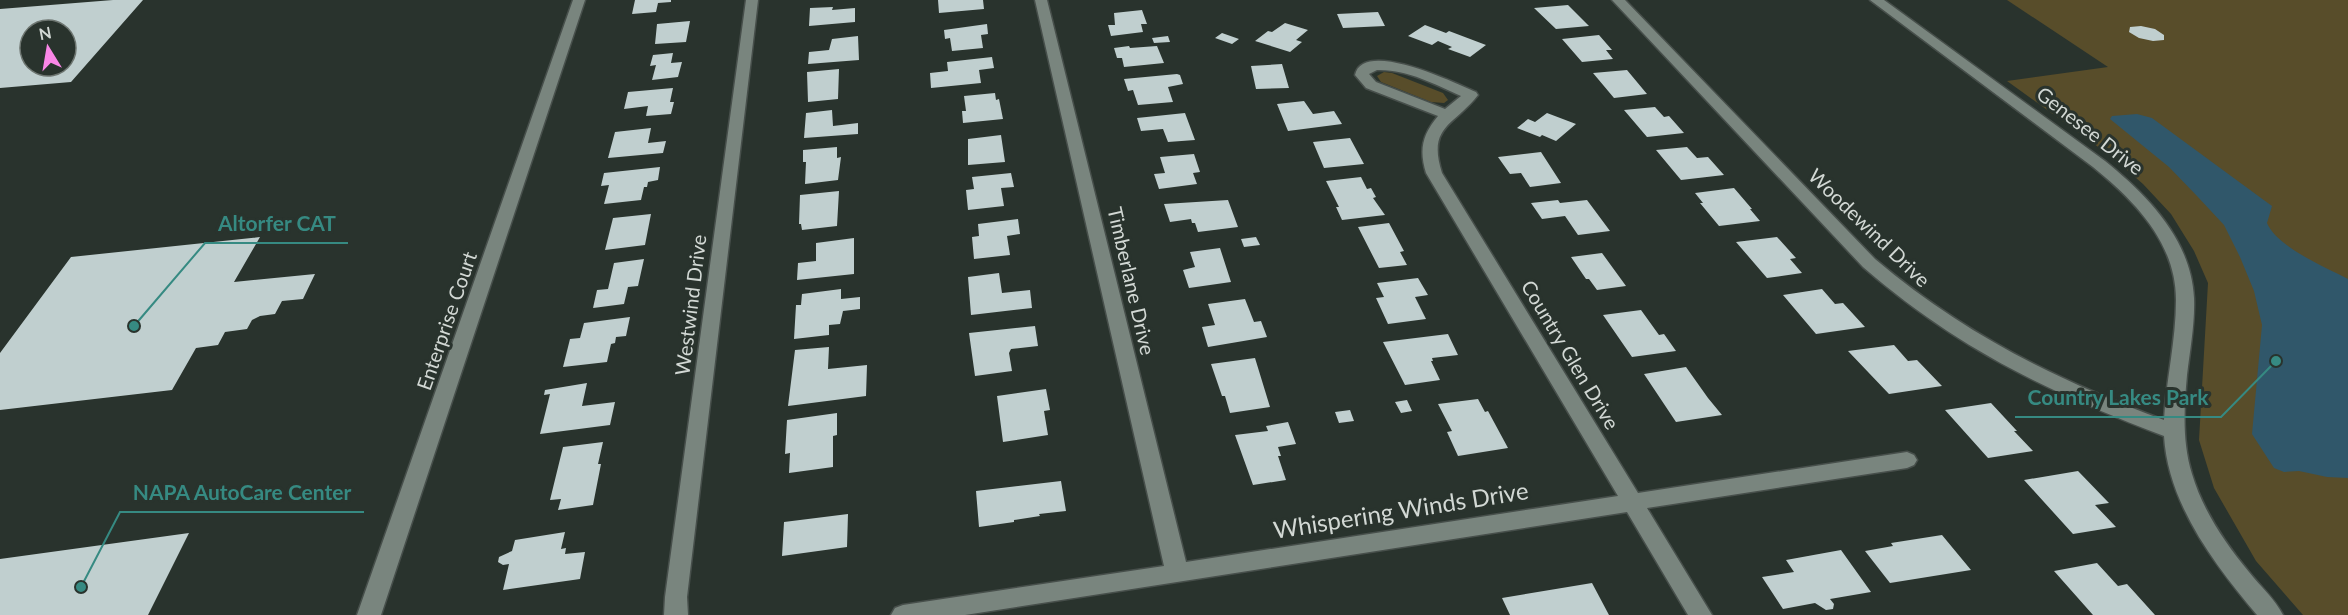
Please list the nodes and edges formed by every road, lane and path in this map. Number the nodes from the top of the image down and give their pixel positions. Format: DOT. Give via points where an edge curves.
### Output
graph roads {
  1 [pos="579,0"];
  2 [pos="752,0"];
  3 [pos="1041,0"];
  4 [pos="1618,0"];
  5 [pos="1875,0"];
  6 [pos="1447,115"];
  7 [pos="2174,432"];
  8 [pos="1908,460"];
  9 [pos="1632,502"];
  10 [pos="1177,573"];
  11 [pos="369,615"];
  12 [pos="676,615"];
  13 [pos="903,615"];
  14 [pos="1700,615"];
  15 [pos="2271,615"];
  1 -- 11 [label="street, Enterprise Court"];
  2 -- 12 [label="street, Westwind Drive"];
  3 -- 10 [label="street, Timberlane Drive"];
  4 -- 7 [label="street, Woodewind Drive" via="1901,293 1951,328 2028,372"];
  5 -- 7 [label="street, Genesee Drive" via="2100,164 2154,217 2179,266 2185,298"];
  6 -- 6 [label="street, Country Glen Drive" via="1471,95 1397,66 1363,70 1362,75 1371,85"];
  6 -- 9 [label="street, Country Glen Drive" via="1434,129 1428,149 1434,173"];
  7 -- 15 [label="street, Genesee Drive" via="2180,464 2199,515 2227,560"];
  8 -- 9 [label="street, Whispering Winds Drive"];
  9 -- 10 [label="street, Whispering Winds Drive"];
  9 -- 14 [label="street, Country Glen Drive"];
  10 -- 13 [label="street, Whispering Winds Drive"];
}
